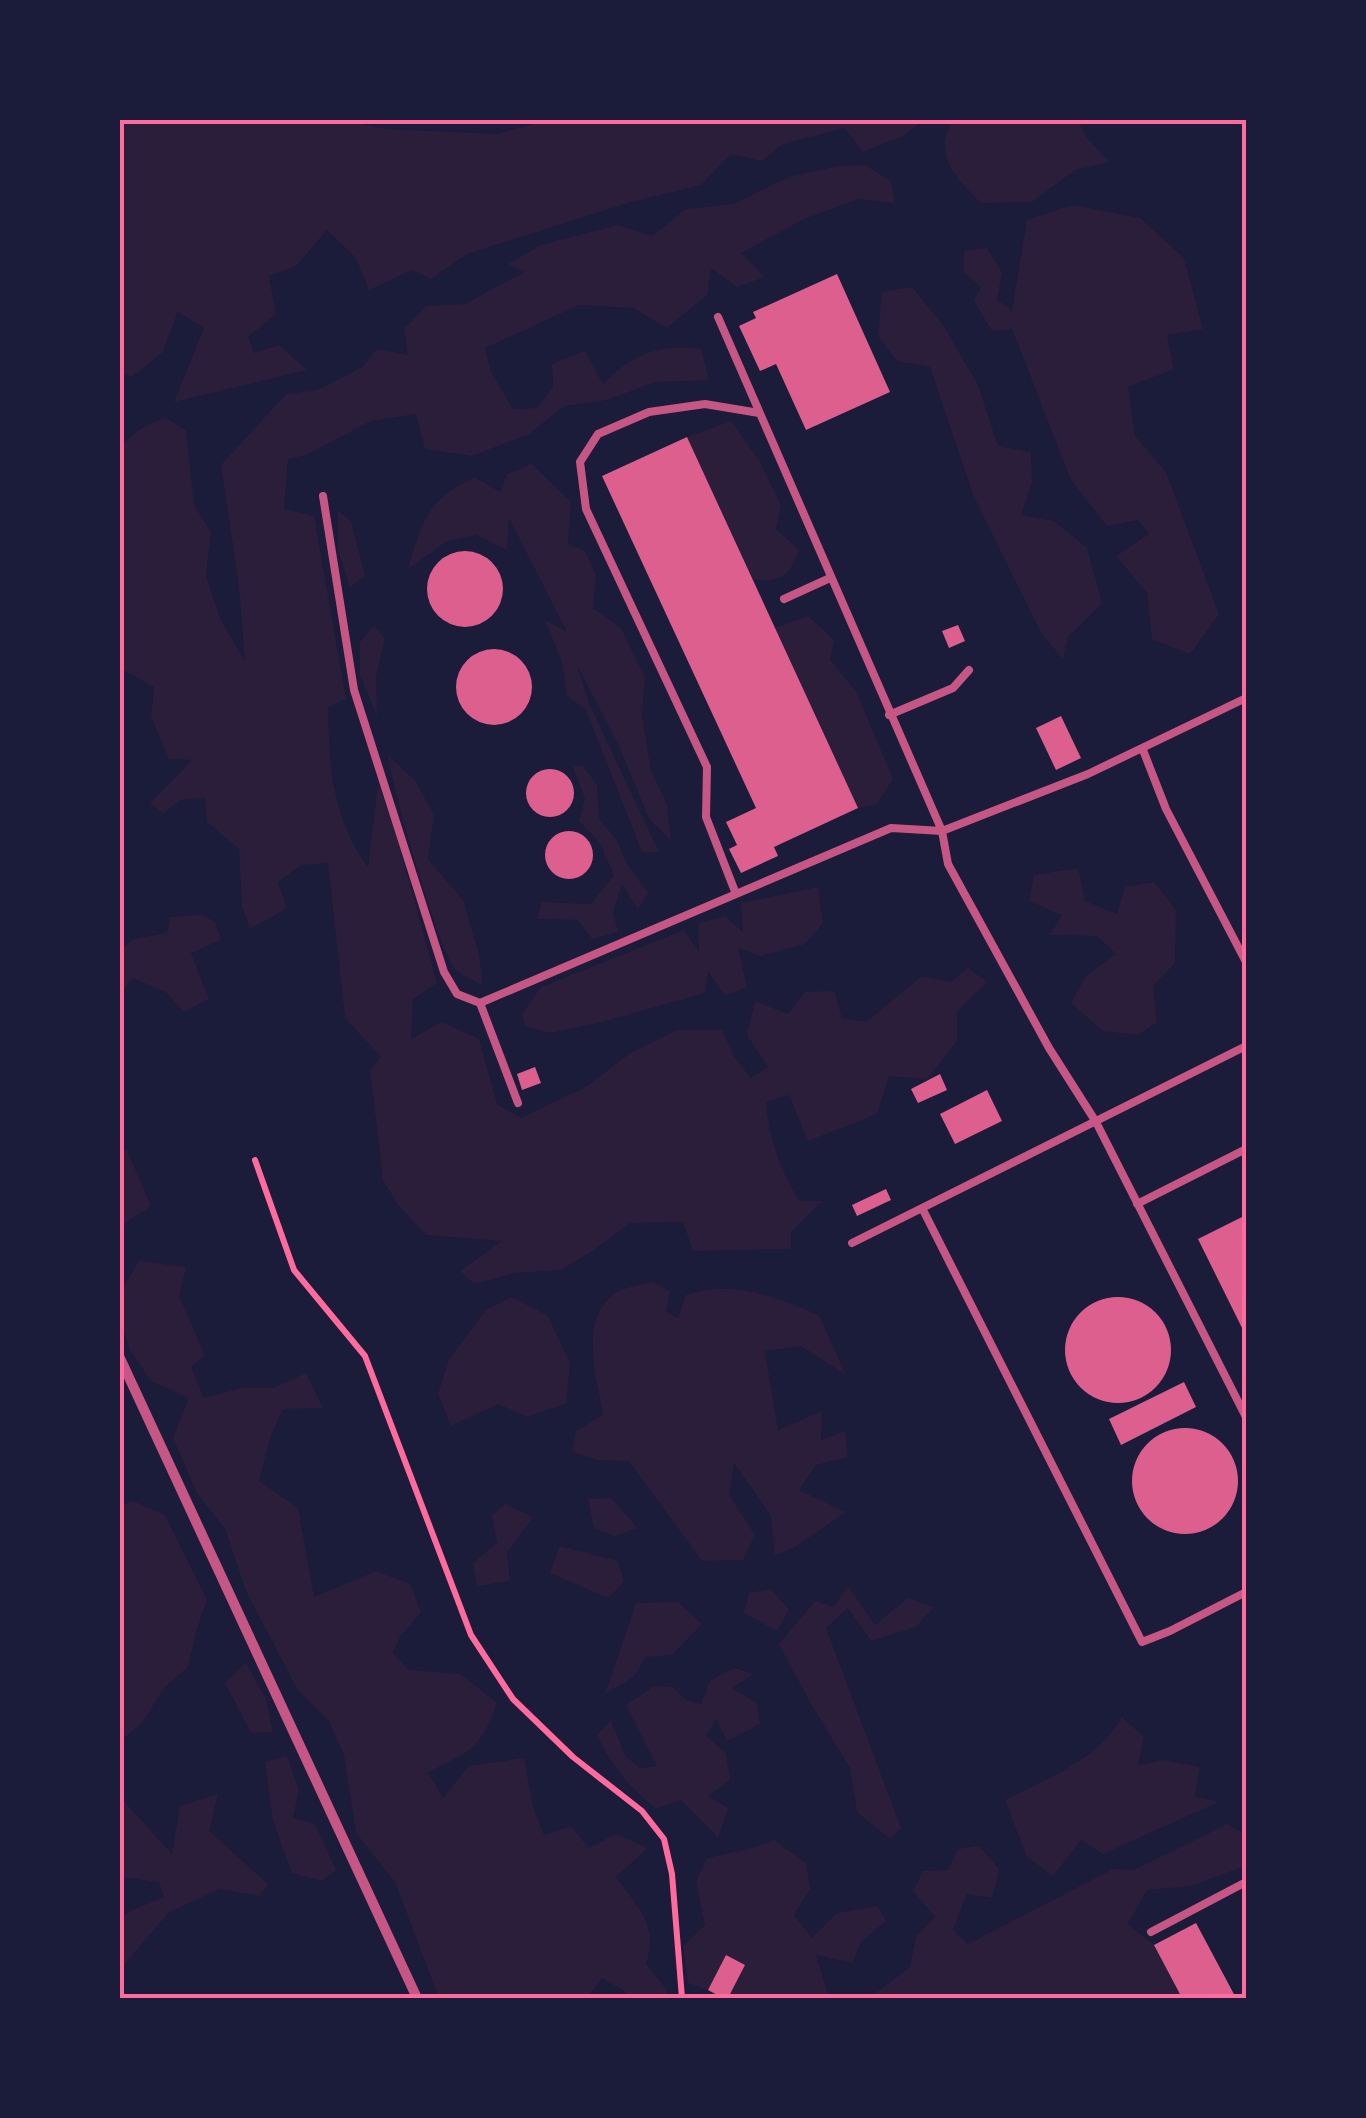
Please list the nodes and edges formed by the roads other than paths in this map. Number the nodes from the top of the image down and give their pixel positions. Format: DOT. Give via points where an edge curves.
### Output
graph roads {
  1 [pos="718,317"];
  2 [pos="759,413"];
  3 [pos="323,496"];
  4 [pos="830,578"];
  5 [pos="784,600"];
  6 [pos="969,670"];
  7 [pos="1246,698"];
  8 [pos="889,716"];
  9 [pos="1143,750"];
  10 [pos="942,831"];
  11 [pos="736,894"];
  12 [pos="1246,962"];
  13 [pos="480,1003"];
  14 [pos="1246,1046"];
  15 [pos="518,1103"];
  16 [pos="1096,1122"];
  17 [pos="1246,1149"];
  18 [pos="1138,1204"];
  19 [pos="922,1208"];
  20 [pos="852,1242"];
  21 [pos="120,1358"];
  22 [pos="1246,1417"];
  23 [pos="1246,1592"];
  24 [pos="1246,1882"];
  25 [pos="1150,1932"];
  26 [pos="417,1998"];
  1 -- 2 [label="lane"];
  2 -- 4 [label="lane"];
  2 -- 11 [label="lane" via="705,404 649,412 598,434 580,462 586,509 708,767 706,817"];
  3 -- 13 [label="lane" via="354,690 444,972 457,994"];
  4 -- 5 [label="lane"];
  4 -- 8 [label="lane"];
  6 -- 8 [label="lane" via="953,688"];
  7 -- 9 [label="lane"];
  8 -- 10 [label="lane"];
  9 -- 10 [label="lane"];
  9 -- 12 [label="lane" via="1166,809"];
  10 -- 11 [label="lane" via="891,828"];
  10 -- 16 [label="lane" via="948,864"];
  11 -- 13 [label="lane"];
  13 -- 15 [label="lane"];
  14 -- 16 [label="lane"];
  16 -- 18 [label="lane"];
  16 -- 19 [label="lane"];
  17 -- 18 [label="lane"];
  18 -- 22 [label="lane"];
  19 -- 20 [label="lane"];
  19 -- 23 [label="lane" via="1142,1642"];
  21 -- 26 [label="street"];
  24 -- 25 [label="lane"];
}
